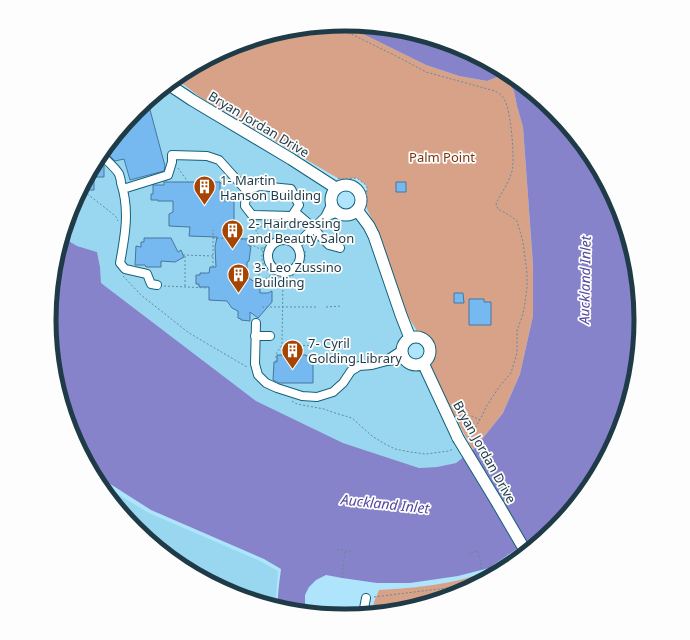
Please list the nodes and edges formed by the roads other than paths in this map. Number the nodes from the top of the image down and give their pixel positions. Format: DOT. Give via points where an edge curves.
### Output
graph roads {
  1 [pos="174,88"];
  2 [pos="105,159"];
  3 [pos="336,188"];
  4 [pos="123,189"];
  5 [pos="246,190"];
  6 [pos="335,208"];
  7 [pos="362,210"];
  8 [pos="294,212"];
  9 [pos="314,228"];
  10 [pos="296,245"];
  11 [pos="340,248"];
  12 [pos="158,285"];
  13 [pos="256,322"];
  14 [pos="414,334"];
  15 [pos="256,336"];
  16 [pos="270,336"];
  17 [pos="403,355"];
  18 [pos="427,363"];
  19 [pos="519,550"];
  20 [pos="366,598"];
  21 [pos="364,608"];
  1 -- 3 [label="main road, Bryan Jordan Drive"];
  2 -- 4 [label="street" via="119,174"];
  3 -- 6 [label="main road" via="331,198"];
  3 -- 7 [label="main road" via="344,185 356,188 361,196"];
  4 -- 5 [label="street" via="168,175 172,155 207,156 219,160"];
  4 -- 12 [label="street" via="126,219 120,263 125,269 147,274 151,284"];
  5 -- 8 [label="street" via="245,206 252,215 292,216"];
  5 -- 8 [label="street" via="260,186 291,189 299,205"];
  6 -- 7 [label="main road" via="343,214"];
  6 -- 9 [label="street"];
  7 -- 14 [label="main road" via="374,236 401,315"];
  8 -- 9 [label="street"];
  9 -- 10 [label="street"];
  9 -- 11 [label="street" via="329,245"];
  10 -- 10 [label="street" via="286,240 275,242 268,251 268,262 275,270 290,271 300,260"];
  13 -- 15 [label="street"];
  14 -- 17 [label="main road" via="403,345"];
  14 -- 18 [label="main road" via="424,339 430,347"];
  15 -- 16 [label="street"];
  15 -- 17 [label="street" via="254,364 258,375 266,383 302,396 317,397 332,392 359,366 372,365"];
  17 -- 18 [label="main road" via="408,363 413,365"];
  18 -- 19 [label="main road, Bryan Jordan Drive, bridge" via="458,438"];
  20 -- 21 [label="street"];
}
